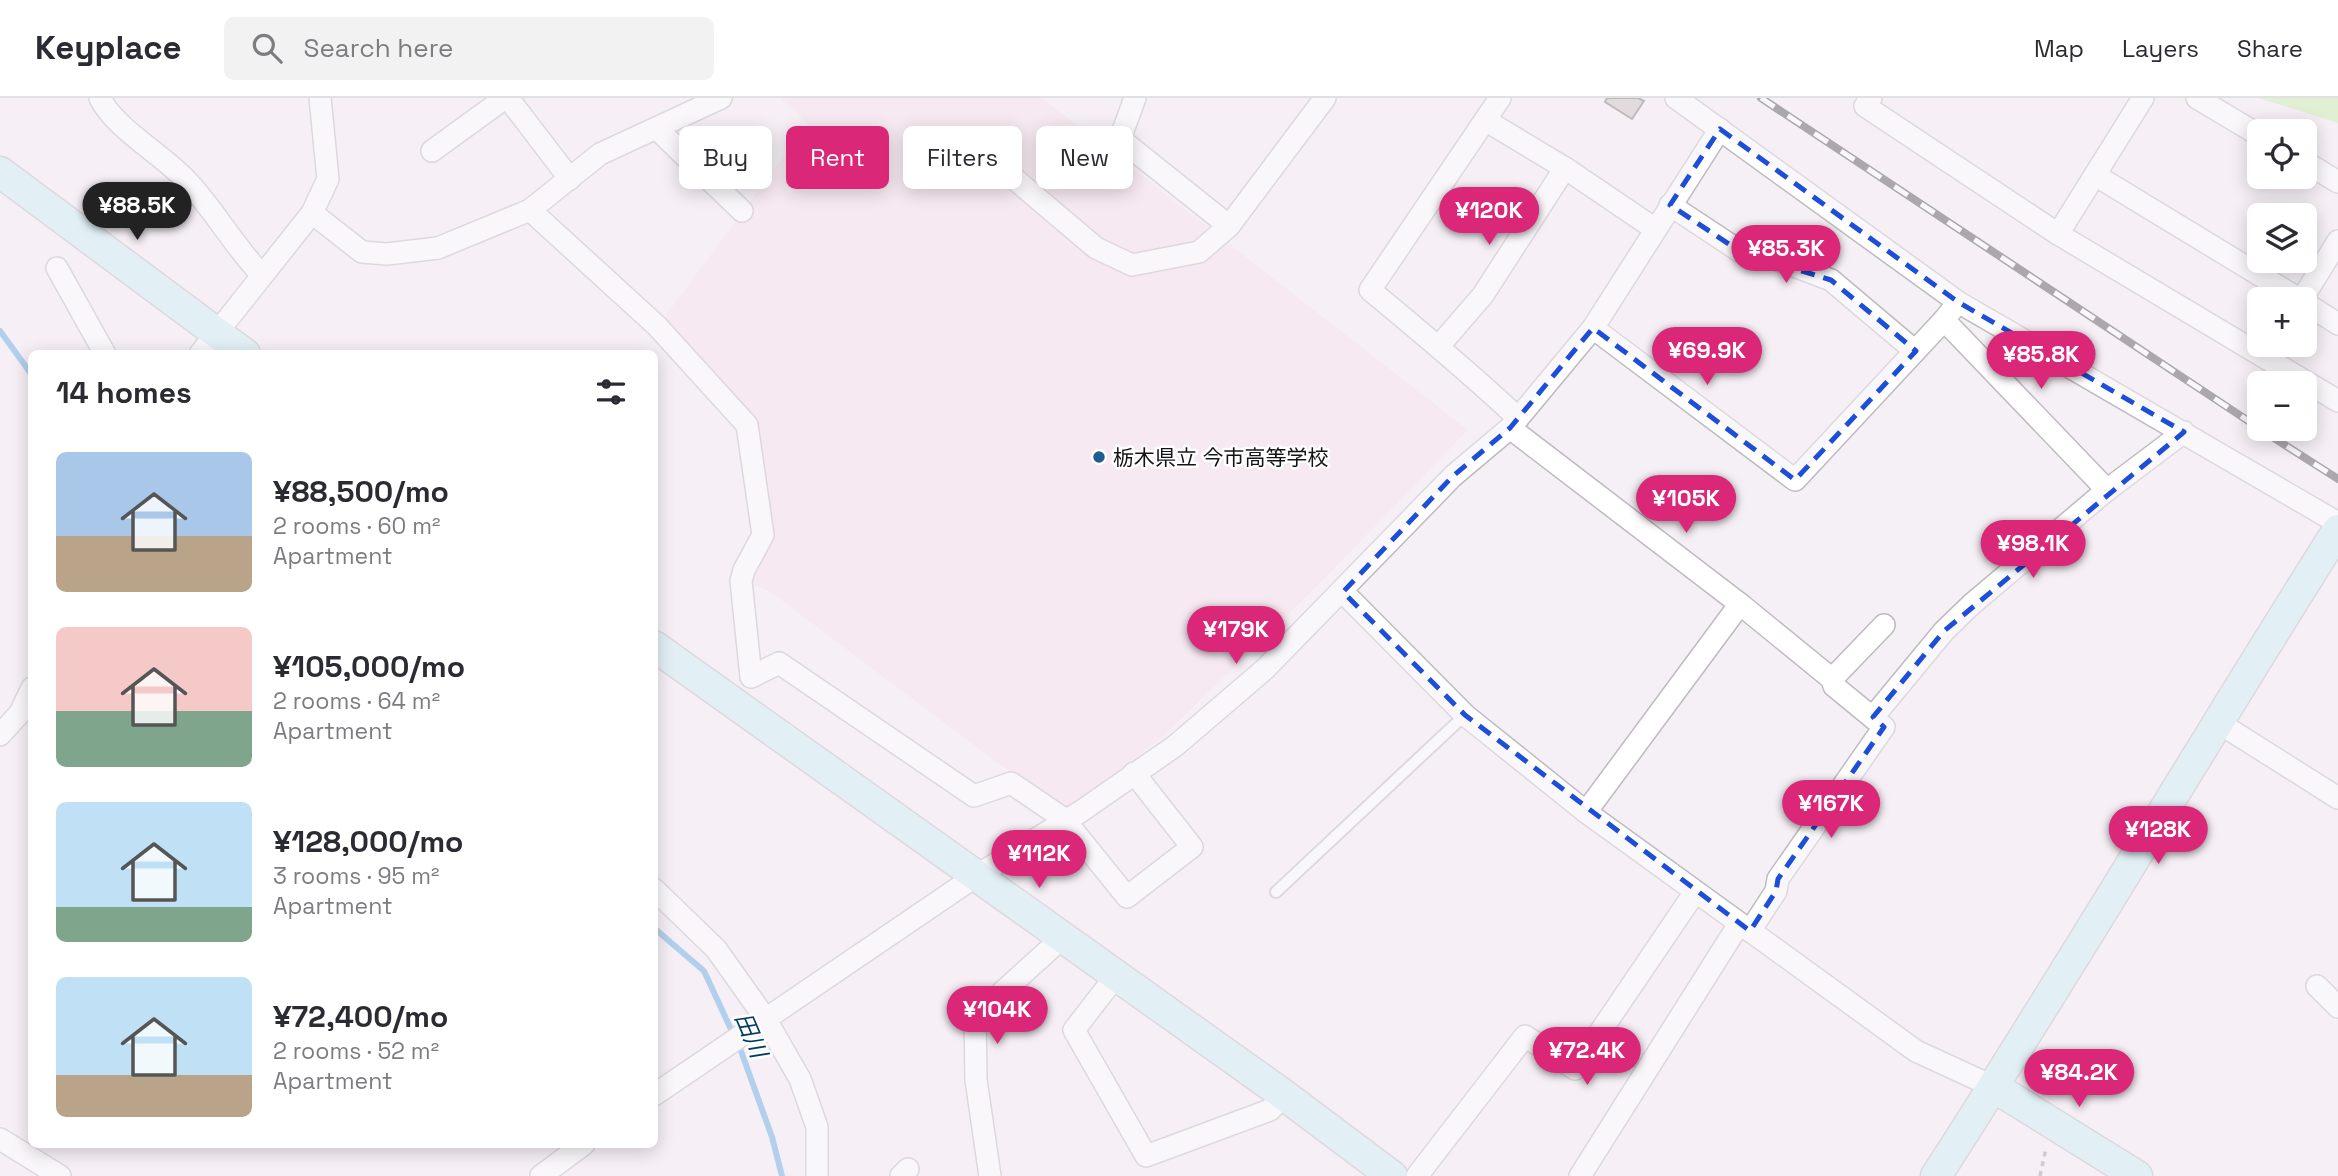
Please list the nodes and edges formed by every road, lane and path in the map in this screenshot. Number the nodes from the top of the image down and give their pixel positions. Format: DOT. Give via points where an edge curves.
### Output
graph roads {
  1 [pos="100,98"];
  2 [pos="320,98"];
  3 [pos="506,98"];
  4 [pos="722,98"];
  5 [pos="1135,98"];
  6 [pos="1325,98"];
  7 [pos="1500,98"];
  8 [pos="1676,98"];
  9 [pos="1871,98"];
  10 [pos="2143,98"];
  11 [pos="2197,98"];
  12 [pos="1485,120"];
  13 [pos="2247,128"];
  14 [pos="656,129"];
  15 [pos="1720,129"];
  16 [pos="432,151"];
  17 [pos="1565,168"];
  18 [pos="2317,169"];
  19 [pos="0,172"];
  20 [pos="2095,175"];
  21 [pos="570,179"];
  22 [pos="2338,182"];
  23 [pos="1022,185"];
  24 [pos="1670,205"];
  25 [pos="530,210"];
  26 [pos="742,211"];
  27 [pos="312,213"];
  28 [pos="1229,226"];
  29 [pos="1655,229"];
  30 [pos="2058,234"];
  31 [pos="2338,241"];
  32 [pos="57,268"];
  33 [pos="261,274"];
  34 [pos="2279,287"];
  35 [pos="2310,287"];
  36 [pos="1958,302"];
  37 [pos="2317,311"];
  38 [pos="1944,320"];
  39 [pos="2338,324"];
  40 [pos="1593,328"];
  41 [pos="209,344"];
  42 [pos="1439,346"];
  43 [pos="103,350"];
  44 [pos="231,350"];
  45 [pos="1915,351"];
  46 [pos="2338,401"];
  47 [pos="1514,423"];
  48 [pos="2184,432"];
  49 [pos="2107,490"];
  50 [pos="2338,523"];
  51 [pos="2338,530"];
  52 [pos="1343,592"];
  53 [pos="1740,604"];
  54 [pos="1884,625"];
  55 [pos="658,649"];
  56 [pos="1832,679"];
  57 [pos="28,696"];
  58 [pos="1465,715"];
  59 [pos="1873,717"];
  60 [pos="2216,722"];
  61 [pos="0,735"];
  62 [pos="1134,773"];
  63 [pos="2338,798"];
  64 [pos="1586,812"];
  65 [pos="1064,820"];
  66 [pos="976,876"];
  67 [pos="1276,892"];
  68 [pos="1695,892"];
  69 [pos="658,893"];
  70 [pos="1744,927"];
  71 [pos="1062,938"];
  72 [pos="1115,977"];
  73 [pos="2317,986"];
  74 [pos="2338,1007"];
  75 [pos="765,1018"];
  76 [pos="1994,1087"];
  77 [pos="658,1092"];
  78 [pos="1284,1095"];
  79 [pos="0,1139"];
  80 [pos="579,1148"];
  81 [pos="60,1176"];
  82 [pos="541,1176"];
  83 [pos="817,1176"];
  84 [pos="990,1176"];
  85 [pos="1392,1176"];
  86 [pos="1417,1176"];
  87 [pos="1580,1176"];
  88 [pos="1936,1176"];
  89 [pos="2137,1176"];
  1 -- 33 [label="street" via="107,113 166,158 190,183"];
  2 -- 27 [label="street" via="328,179"];
  3 -- 16 [label="street"];
  3 -- 21 [label="street"];
  4 -- 14 [label="street"];
  5 -- 28 [label="street" via="1120,139"];
  6 -- 28 [label="street"];
  7 -- 12 [label="street"];
  8 -- 15 [label="street"];
  9 -- 30 [label="street" via="1866,106"];
  10 -- 20 [label="street"];
  11 -- 13 [label="street"];
  12 -- 17 [label="street"];
  12 -- 42 [label="street" via="1370,290"];
  14 -- 21 [label="street" via="600,154"];
  14 -- 26 [label="street"];
  15 -- 24 [label="street"];
  15 -- 36 [label="street"];
  17 -- 29 [label="street"];
  17 -- 42 [label="street" via="1483,295"];
  18 -- 22 [label="street"];
  19 -- 41 [label="street"];
  20 -- 30 [label="street"];
  20 -- 34 [label="street"];
  21 -- 25 [label="street"];
  23 -- 28 [label="street" via="1096,248 1132,265 1199,251"];
  24 -- 29 [label="street"];
  24 -- 45 [label="street" via="1741,251 1831,280"];
  25 -- 27 [label="street" via="438,248 387,254 362,252"];
  25 -- 65 [label="street" via="657,326 747,425 763,535 741,581 751,677 779,663 974,796 1011,783"];
  27 -- 33 [label="street"];
  29 -- 40 [label="street"];
  30 -- 46 [label="street"];
  31 -- 35 [label="street"];
  32 -- 43 [label="street"];
  33 -- 41 [label="street"];
  36 -- 38 [label="street"];
  36 -- 48 [label="street"];
  37 -- 39 [label="street"];
  38 -- 45 [label="street"];
  38 -- 49 [label="street"];
  40 -- 45 [label="street" via="1795,480"];
  40 -- 47 [label="street"];
  41 -- 44 [label="street"];
  42 -- 47 [label="street"];
  47 -- 52 [label="street" via="1453,476"];
  47 -- 53 [label="street"];
  48 -- 49 [label="street"];
  48 -- 50 [label="street"];
  49 -- 59 [label="street" via="1944,631"];
  51 -- 60 [label="street"];
  52 -- 58 [label="street"];
  52 -- 62 [label="street" via="1265,669 1185,738"];
  53 -- 56 [label="street"];
  53 -- 64 [label="street"];
  54 -- 56 [label="street"];
  55 -- 66 [label="street"];
  56 -- 59 [label="street" via="1834,686"];
  57 -- 61 [label="street"];
  58 -- 64 [label="street"];
  58 -- 67 [label="lane"];
  59 -- 70 [label="street" via="1884,727 1778,879 1776,891"];
  60 -- 63 [label="street"];
  60 -- 76 [label="street"];
  62 -- 65 [label="street"];
  62 -- 65 [label="street" via="1192,847 1127,897"];
  64 -- 68 [label="street"];
  65 -- 66 [label="street"];
  66 -- 71 [label="street"];
  66 -- 75 [label="street"];
  68 -- 70 [label="street"];
  68 -- 86 [label="street" via="1575,1069 1525,1036"];
  69 -- 75 [label="street" via="716,949"];
  70 -- 76 [label="street" via="1916,1051"];
  70 -- 87 [label="street"];
  71 -- 72 [label="street"];
  71 -- 84 [label="street" via="975,1017 976,1080"];
  72 -- 78 [label="street"];
  72 -- 78 [label="street" via="1074,1030 1146,1156 1270,1110"];
  73 -- 74 [label="street"];
  75 -- 77 [label="street"];
  75 -- 83 [label="street" via="800,1079 817,1127"];
  76 -- 88 [label="street"];
  76 -- 89 [label="street"];
  78 -- 85 [label="street"];
  79 -- 81 [label="street"];
  80 -- 82 [label="street"];
}
